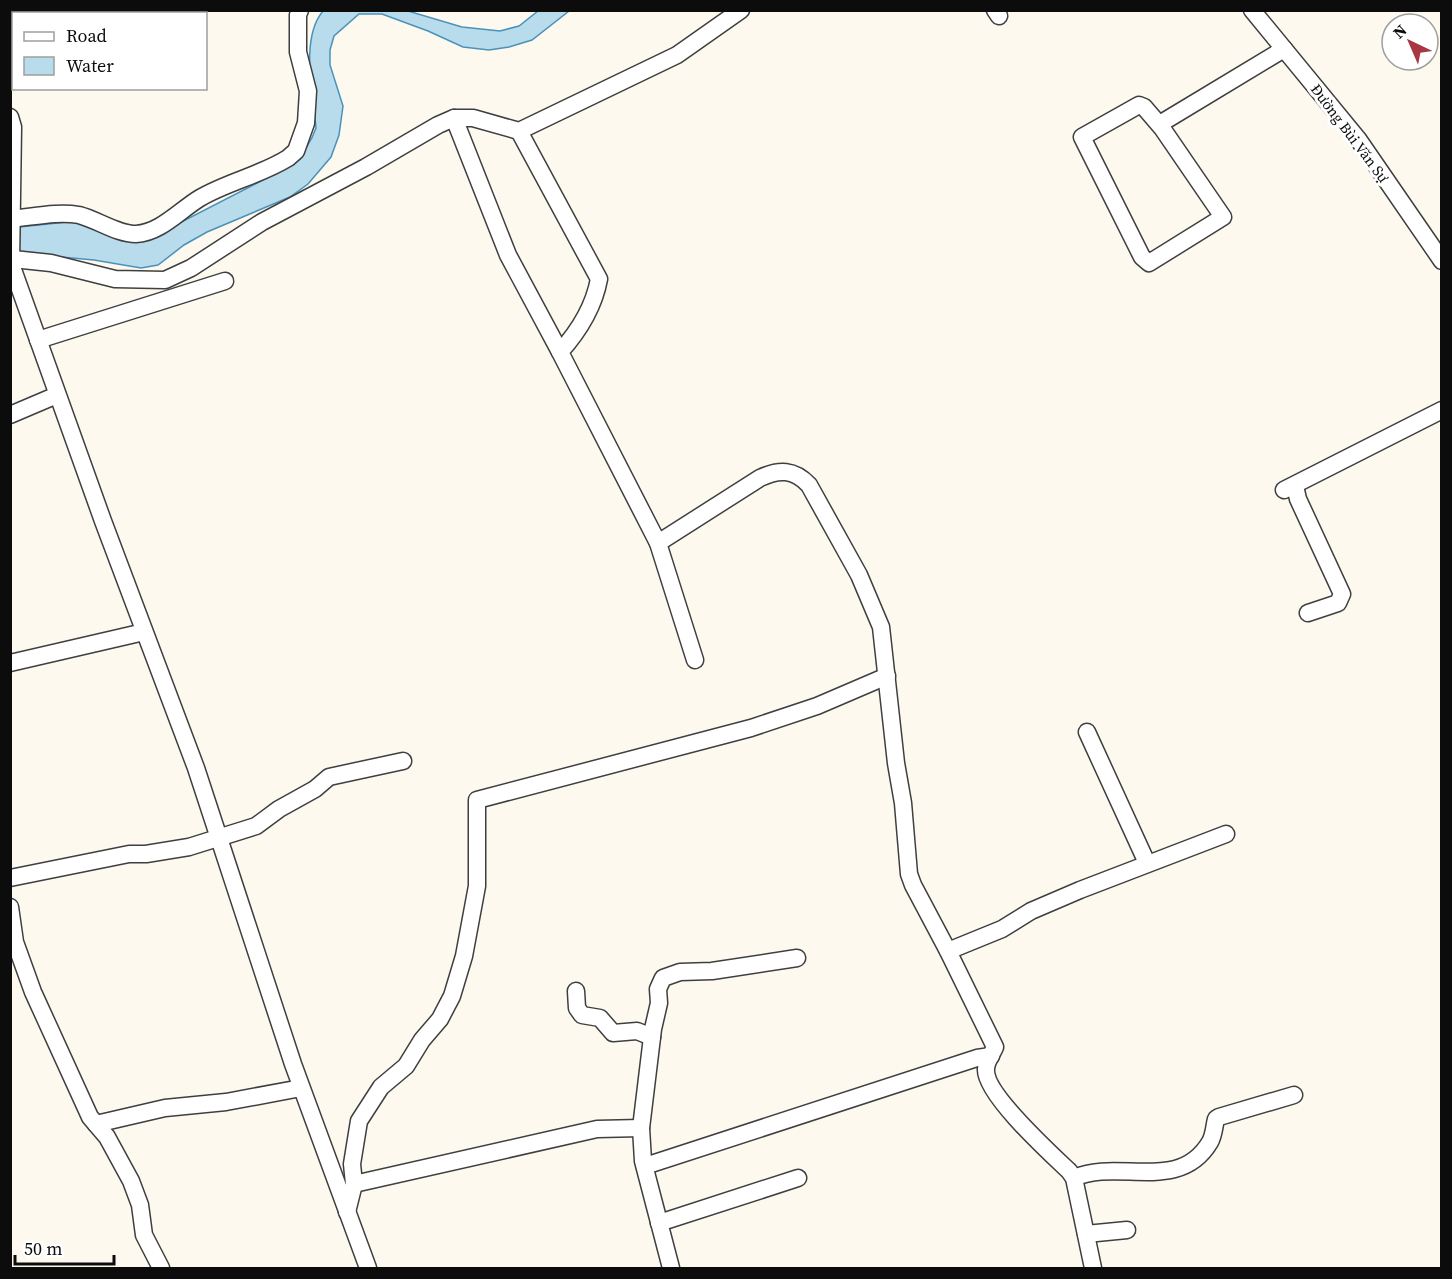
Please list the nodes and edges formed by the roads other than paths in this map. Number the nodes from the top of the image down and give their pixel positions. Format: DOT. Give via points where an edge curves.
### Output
graph roads {
  1 [pos="300,10"];
  2 [pos="741,10"];
  3 [pos="1252,10"];
  4 [pos="1284,49"];
  5 [pos="10,117"];
  6 [pos="454,118"];
  7 [pos="1162,128"];
  8 [pos="519,131"];
  9 [pos="11,219"];
  10 [pos="1442,261"];
  11 [pos="12,262"];
  12 [pos="225,281"];
  13 [pos="38,340"];
  14 [pos="560,352"];
  15 [pos="57,395"];
  16 [pos="1442,410"];
  17 [pos="10,415"];
  18 [pos="658,543"];
  19 [pos="1308,613"];
  20 [pos="144,632"];
  21 [pos="695,660"];
  22 [pos="10,663"];
  23 [pos="887,676"];
  24 [pos="1087,732"];
  25 [pos="402,761"];
  26 [pos="1226,834"];
  27 [pos="218,838"];
  28 [pos="1148,863"];
  29 [pos="10,878"];
  30 [pos="10,907"];
  31 [pos="948,951"];
  32 [pos="797,958"];
  33 [pos="576,991"];
  34 [pos="652,1037"];
  35 [pos="991,1056"];
  36 [pos="302,1088"];
  37 [pos="1294,1095"];
  38 [pos="96,1124"];
  39 [pos="641,1128"];
  40 [pos="645,1166"];
  41 [pos="798,1178"];
  42 [pos="1074,1178"];
  43 [pos="354,1184"];
  44 [pos="347,1212"];
  45 [pos="659,1223"];
  46 [pos="1127,1230"];
  47 [pos="1086,1234"];
  48 [pos="161,1269"];
  49 [pos="368,1269"];
  50 [pos="671,1269"];
  51 [pos="1093,1269"];
  1 -- 9 [label="street" via="298,52 308,91 306,123 296,151 288,158 202,197 146,232 120,231 77,215"];
  2 -- 8 [label="street" via="677,55"];
  3 -- 4 [label="street, Đường Bùi Văn Sự"];
  4 -- 7 [label="street" via="1163,122"];
  4 -- 10 [label="street, Đường Bùi Văn Sự" via="1358,138"];
  5 -- 9 [label="street"];
  6 -- 8 [label="street" via="473,118"];
  6 -- 11 [label="street" via="262,222 191,268 165,280 115,279 51,263"];
  6 -- 14 [label="street" via="508,255"];
  7 -- 7 [label="street" via="1223,217 1149,263 1142,257 1082,137 1139,105"];
  8 -- 14 [label="street" via="599,279 596,295"];
  9 -- 11 [label="street"];
  11 -- 13 [label="street"];
  12 -- 13 [label="street"];
  13 -- 15 [label="street"];
  14 -- 18 [label="street"];
  15 -- 17 [label="street"];
  15 -- 20 [label="street"];
  16 -- 19 [label="street" via="1290,488 1342,594 1338,603"];
  18 -- 21 [label="street"];
  18 -- 23 [label="street" via="766,474 773,471 800,476 809,485 859,575 881,627"];
  20 -- 22 [label="street"];
  20 -- 27 [label="street"];
  23 -- 31 [label="street" via="909,874"];
  23 -- 43 [label="street" via="817,706 751,728 477,800 477,885 452,996 406,1066 381,1087 359,1121 352,1164"];
  24 -- 28 [label="street"];
  25 -- 27 [label="street" via="329,777 256,826"];
  26 -- 28 [label="street"];
  27 -- 29 [label="street" via="189,847 129,854"];
  27 -- 36 [label="street"];
  28 -- 31 [label="street" via="1050,902 1002,929"];
  30 -- 38 [label="street" via="15,942 33,992"];
  31 -- 35 [label="street" via="995,1047"];
  32 -- 34 [label="street" via="680,972 663,978"];
  33 -- 34 [label="street" via="577,1008 582,1015 600,1018 613,1033 638,1031"];
  34 -- 39 [label="street"];
  35 -- 40 [label="street"];
  35 -- 42 [label="street" via="986,1070 988,1080 1001,1100"];
  36 -- 38 [label="street" via="165,1108"];
  36 -- 44 [label="street"];
  37 -- 42 [label="street" via="1219,1117 1209,1144 1192,1161 1178,1168"];
  38 -- 48 [label="street" via="131,1181 144,1235"];
  39 -- 40 [label="street"];
  39 -- 43 [label="street" via="597,1129"];
  40 -- 45 [label="street"];
  41 -- 45 [label="street"];
  42 -- 47 [label="street"];
  43 -- 44 [label="street"];
  44 -- 49 [label="street"];
  45 -- 50 [label="street"];
  46 -- 47 [label="street"];
  47 -- 51 [label="street"];
}
